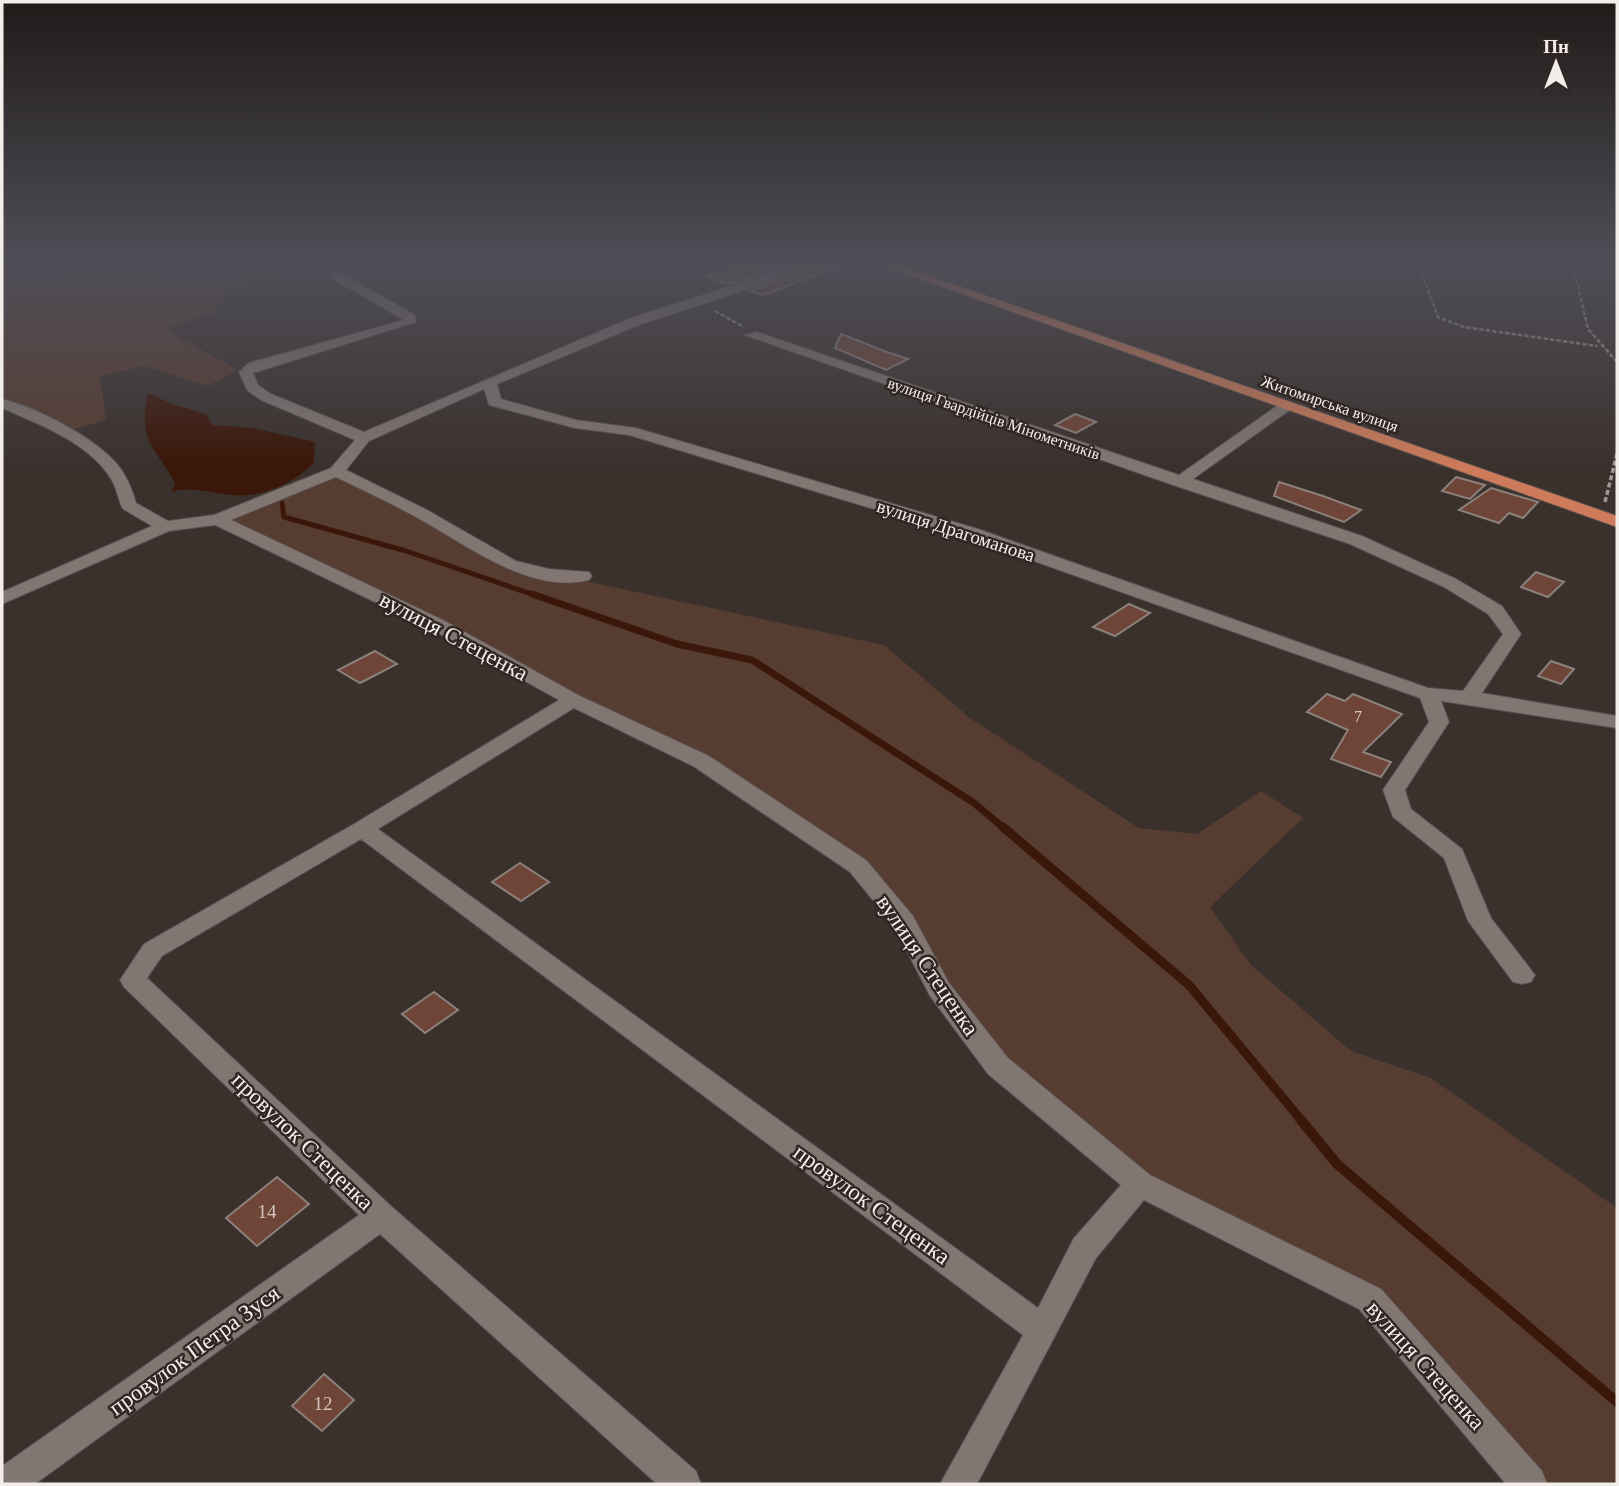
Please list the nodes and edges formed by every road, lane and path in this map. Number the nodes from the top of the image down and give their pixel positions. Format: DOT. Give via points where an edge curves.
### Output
graph roads {
  1 [pos="384,329"];
  2 [pos="616,329"];
  3 [pos="746,329"];
  4 [pos="1069,329"];
  5 [pos="1480,329"];
  6 [pos="1587,329"];
  7 [pos="752,335"];
  8 [pos="1597,346"];
  9 [pos="1617,362"];
  10 [pos="490,383"];
  11 [pos="2,403"];
  12 [pos="1286,406"];
  13 [pos="364,439"];
  14 [pos="1617,454"];
  15 [pos="337,471"];
  16 [pos="1179,482"];
  17 [pos="1601,516"];
  18 [pos="217,520"];
  19 [pos="1617,522"];
  20 [pos="165,526"];
  21 [pos="583,576"];
  22 [pos="2,582"];
  23 [pos="20,591"];
  24 [pos="2,599"];
  25 [pos="1428,694"];
  26 [pos="1469,697"];
  27 [pos="573,700"];
  28 [pos="1617,722"];
  29 [pos="362,829"];
  30 [pos="1522,975"];
  31 [pos="1140,1184"];
  32 [pos="381,1216"];
  33 [pos="1043,1331"];
  34 [pos="6,1484"];
  35 [pos="683,1484"];
  36 [pos="958,1484"];
  37 [pos="1529,1484"];
  1 -- 13 [label="street" via="246,372 252,387 266,397"];
  2 -- 10 [label="street"];
  3 -- 7 [label="path"];
  4 -- 12 [label="main road, Житомирська вулиця"];
  5 -- 8 [label="path"];
  6 -- 8 [label="path"];
  7 -- 16 [label="street, вулиця Гвардійців Мінометників"];
  8 -- 9 [label="path"];
  10 -- 13 [label="street"];
  10 -- 25 [label="street, вулиця Драгоманова" via="494,402 575,424 631,431 972,533"];
  11 -- 20 [label="street" via="105,461 120,480 129,506"];
  12 -- 16 [label="street"];
  12 -- 17 [label="main road, Житомирська вулиця"];
  13 -- 15 [label="street"];
  14 -- 17 [label="path"];
  15 -- 18 [label="street"];
  15 -- 21 [label="street" via="510,565"];
  16 -- 26 [label="street, вулиця Гвардійців Мінометників" via="1356,540 1450,583 1495,610 1513,634"];
  17 -- 19 [label="main road, Житомирська вулиця"];
  18 -- 20 [label="street"];
  18 -- 27 [label="street, вулиця Стеценка" via="438,625"];
  20 -- 23 [label="street"];
  22 -- 23 [label="street"];
  23 -- 24 [label="street"];
  25 -- 26 [label="street, вулиця Драгоманова"];
  25 -- 30 [label="street" via="1439,722 1394,790 1402,812 1454,855 1480,921"];
  26 -- 28 [label="street, вулиця Драгоманова"];
  27 -- 29 [label="street, провулок Стеценка"];
  27 -- 31 [label="street, вулиця Стеценка" via="701,761 858,866 904,922 939,989 998,1066"];
  29 -- 32 [label="street, провулок Стеценка" via="153,950 133,980"];
  29 -- 33 [label="street, провулок Стеценка"];
  31 -- 33 [label="street" via="1085,1248"];
  31 -- 37 [label="street, вулиця Стеценка" via="1370,1299"];
  32 -- 34 [label="street, провулок Петра Зуся"];
  32 -- 35 [label="street, провулок Стеценка"];
  33 -- 36 [label="street"];
}
